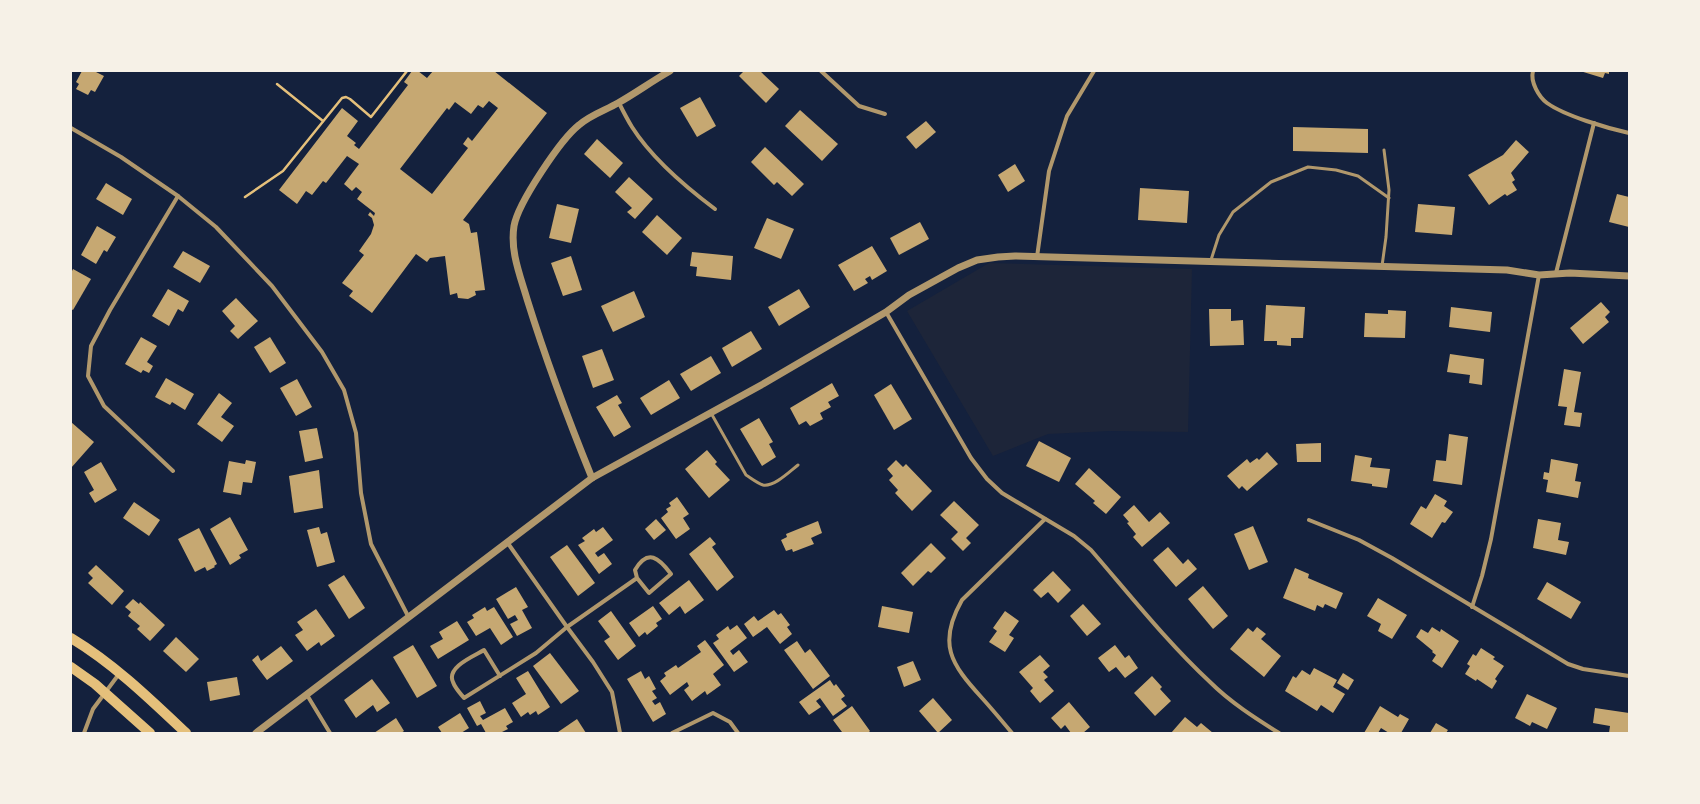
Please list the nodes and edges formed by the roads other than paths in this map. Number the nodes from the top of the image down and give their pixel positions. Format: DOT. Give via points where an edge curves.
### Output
graph roads {
  1 [pos="669,71"];
  2 [pos="821,71"];
  3 [pos="1094,71"];
  4 [pos="1533,71"];
  5 [pos="619,103"];
  6 [pos="885,114"];
  7 [pos="1594,123"];
  8 [pos="71,128"];
  9 [pos="1629,133"];
  10 [pos="1384,150"];
  11 [pos="178,196"];
  12 [pos="1389,198"];
  13 [pos="715,209"];
  14 [pos="1037,257"];
  15 [pos="1211,262"];
  16 [pos="1382,266"];
  17 [pos="1556,273"];
  18 [pos="1539,275"];
  19 [pos="1629,276"];
  20 [pos="886,312"];
  21 [pos="711,413"];
  22 [pos="798,465"];
  23 [pos="173,471"];
  24 [pos="592,478"];
  25 [pos="1044,519"];
  26 [pos="1309,520"];
  27 [pos="507,541"];
  28 [pos="637,578"];
  29 [pos="1472,607"];
  30 [pos="408,616"];
  31 [pos="567,628"];
  32 [pos="71,638"];
  33 [pos="71,667"];
  34 [pos="120,673"];
  35 [pos="500,676"];
  36 [pos="1629,676"];
  37 [pos="104,692"];
  38 [pos="308,695"];
  39 [pos="84,733"];
  40 [pos="150,733"];
  41 [pos="186,733"];
  42 [pos="256,733"];
  43 [pos="330,733"];
  44 [pos="620,733"];
  45 [pos="672,733"];
  46 [pos="738,733"];
  47 [pos="1012,733"];
  48 [pos="1279,733"];
  1 -- 5 [label="street"];
  2 -- 6 [label="street" via="859,106"];
  3 -- 14 [label="street" via="1067,116 1049,171"];
  4 -- 7 [label="street" via="1538,94 1546,103"];
  5 -- 13 [label="street" via="643,142 679,179"];
  5 -- 24 [label="street" via="580,124 565,139 529,191 514,224 514,255 563,405"];
  7 -- 9 [label="street"];
  7 -- 17 [label="street"];
  8 -- 11 [label="street" via="121,157"];
  10 -- 12 [label="lane"];
  11 -- 23 [label="street" via="91,346 88,376 104,406"];
  11 -- 30 [label="street" via="216,227 272,286 322,352 344,390 356,433 361,493 371,544"];
  12 -- 15 [label="lane" via="1358,176 1336,170 1308,167 1271,182 1233,212 1219,235"];
  12 -- 16 [label="lane"];
  14 -- 15 [label="street"];
  14 -- 20 [label="street" via="977,260 909,295"];
  15 -- 16 [label="street"];
  16 -- 18 [label="street" via="1507,270"];
  17 -- 18 [label="street"];
  17 -- 19 [label="street"];
  18 -- 29 [label="street" via="1491,539"];
  20 -- 21 [label="street"];
  20 -- 25 [label="street" via="971,458 987,479 1002,493"];
  21 -- 22 [label="lane" via="746,475 755,481 763,485 772,484"];
  21 -- 24 [label="street"];
  24 -- 27 [label="street"];
  25 -- 47 [label="street" via="962,600 951,624 949,638 955,665 964,679"];
  25 -- 48 [label="street" via="1074,536 1091,550 1182,656 1211,684"];
  26 -- 29 [label="street" via="1359,540"];
  27 -- 30 [label="street"];
  27 -- 31 [label="street"];
  28 -- 28 [label="street" via="649,593 671,574 656,558 647,557 635,570"];
  28 -- 31 [label="street"];
  29 -- 36 [label="street" via="1568,664 1583,669"];
  30 -- 38 [label="street"];
  31 -- 35 [label="street" via="536,653"];
  31 -- 44 [label="street" via="594,662 612,692"];
  32 -- 34 [label="main road"];
  33 -- 37 [label="main road"];
  34 -- 37 [label="street"];
  34 -- 41 [label="main road"];
  35 -- 35 [label="street" via="464,698 452,682 455,669 484,650"];
  37 -- 39 [label="street" via="93,709"];
  37 -- 40 [label="main road"];
  38 -- 42 [label="street"];
  38 -- 43 [label="street"];
  45 -- 46 [label="street" via="713,712 730,722"];
}
